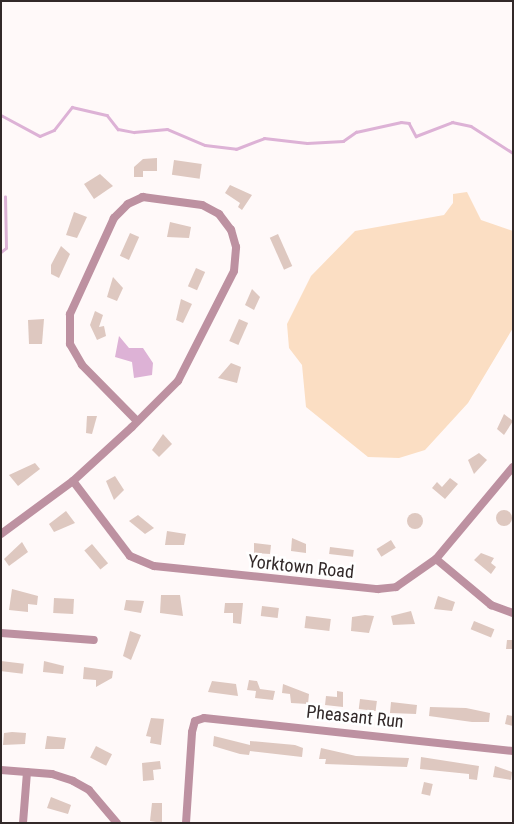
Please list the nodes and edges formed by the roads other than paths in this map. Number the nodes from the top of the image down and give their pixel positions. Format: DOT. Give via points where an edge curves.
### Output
graph roads {
  1 [pos="137,421"];
  2 [pos="513,467"];
  3 [pos="73,481"];
  4 [pos="1,534"];
  5 [pos="436,558"];
  6 [pos="513,614"];
  7 [pos="1,633"];
  8 [pos="94,640"];
  9 [pos="513,751"];
  10 [pos="1,770"];
  11 [pos="27,772"];
  12 [pos="23,823"];
  13 [pos="117,823"];
  14 [pos="186,823"];
  1 -- 1 [label="street" via="82,366 70,344 70,314 114,218 128,204 143,197 202,205 219,214 231,230 236,247 234,271 178,382"];
  1 -- 3 [label="street"];
  2 -- 5 [label="street, Yorktown Road"];
  3 -- 4 [label="street"];
  3 -- 5 [label="street, Yorktown Road" via="130,556 154,566 378,589 396,587"];
  5 -- 6 [label="street" via="492,605"];
  7 -- 8 [label="street"];
  9 -- 14 [label="street, Pheasant Run" via="204,718 195,721"];
  10 -- 11 [label="street"];
  11 -- 12 [label="street"];
  11 -- 13 [label="street" via="73,781 88,790"];
}
